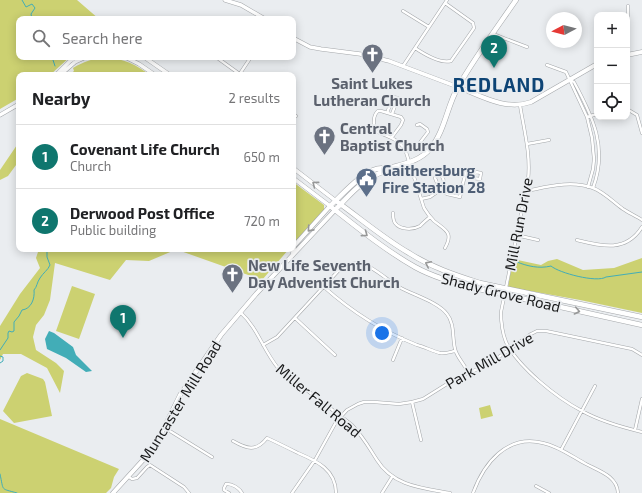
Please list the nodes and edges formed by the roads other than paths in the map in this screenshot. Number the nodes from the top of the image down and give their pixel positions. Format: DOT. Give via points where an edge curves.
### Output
graph roads {
  1 [pos="225,0"];
  2 [pos="514,0"];
  3 [pos="446,1"];
  4 [pos="628,6"];
  5 [pos="404,11"];
  6 [pos="260,16"];
  7 [pos="429,27"];
  8 [pos="493,34"];
  9 [pos="296,40"];
  10 [pos="527,47"];
  11 [pos="415,48"];
  12 [pos="627,48"];
  13 [pos="642,52"];
  14 [pos="630,54"];
  15 [pos="72,60"];
  16 [pos="79,60"];
  17 [pos="131,60"];
  18 [pos="148,60"];
  19 [pos="220,60"];
  20 [pos="249,60"];
  21 [pos="547,65"];
  22 [pos="403,66"];
  23 [pos="594,66"];
  24 [pos="59,72"];
  25 [pos="63,72"];
  26 [pos="150,72"];
  27 [pos="166,72"];
  28 [pos="236,72"];
  29 [pos="242,72"];
  30 [pos="570,80"];
  31 [pos="458,87"];
  32 [pos="520,105"];
  33 [pos="16,106"];
  34 [pos="630,111"];
  35 [pos="387,113"];
  36 [pos="392,114"];
  37 [pos="0,115"];
  38 [pos="592,116"];
  39 [pos="587,117"];
  40 [pos="417,125"];
  41 [pos="642,133"];
  42 [pos="392,137"];
  43 [pos="549,140"];
  44 [pos="527,144"];
  45 [pos="406,151"];
  46 [pos="410,162"];
  47 [pos="296,170"];
  48 [pos="475,172"];
  49 [pos="296,180"];
  50 [pos="588,187"];
  51 [pos="593,188"];
  52 [pos="440,190"];
  53 [pos="526,191"];
  54 [pos="421,199"];
  55 [pos="339,202"];
  56 [pos="332,208"];
  57 [pos="393,213"];
  58 [pos="430,217"];
  59 [pos="642,220"];
  60 [pos="642,227"];
  61 [pos="516,235"];
  62 [pos="538,240"];
  63 [pos="577,240"];
  64 [pos="445,248"];
  65 [pos="296,252"];
  66 [pos="296,252"];
  67 [pos="324,287"];
  68 [pos="505,288"];
  69 [pos="504,295"];
  70 [pos="240,312"];
  71 [pos="642,317"];
  72 [pos="295,318"];
  73 [pos="642,325"];
  74 [pos="402,338"];
  75 [pos="263,345"];
  76 [pos="510,348"];
  77 [pos="455,351"];
  78 [pos="335,355"];
  79 [pos="642,355"];
  80 [pos="393,360"];
  81 [pos="468,373"];
  82 [pos="595,386"];
  83 [pos="642,399"];
  84 [pos="412,402"];
  85 [pos="582,411"];
  86 [pos="340,416"];
  87 [pos="165,428"];
  88 [pos="635,430"];
  89 [pos="642,432"];
  90 [pos="421,440"];
  91 [pos="232,441"];
  92 [pos="561,450"];
  93 [pos="212,457"];
  94 [pos="315,460"];
  95 [pos="129,477"];
  96 [pos="392,477"];
  97 [pos="536,486"];
  98 [pos="432,492"];
  99 [pos="113,493"];
  100 [pos="189,493"];
  101 [pos="229,493"];
  102 [pos="242,493"];
  103 [pos="292,493"];
  104 [pos="336,493"];
  105 [pos="382,493"];
  106 [pos="450,493"];
  107 [pos="473,493"];
  108 [pos="549,493"];
  109 [pos="618,493"];
  1 -- 6 [label="street" via="241,5"];
  2 -- 8 [label="main road, Muncaster Mill Road"];
  3 -- 7 [label="street"];
  3 -- 11 [label="street" via="473,23 474,28 451,61 446,62 428,56"];
  4 -- 12 [label="street"];
  5 -- 7 [label="street"];
  7 -- 11 [label="street"];
  8 -- 10 [label="street"];
  8 -- 31 [label="main road, Muncaster Mill Road"];
  9 -- 22 [label="street" via="310,47 373,57"];
  11 -- 22 [label="street"];
  13 -- 14 [label="main road"];
  15 -- 24 [label="street"];
  16 -- 25 [label="street"];
  17 -- 26 [label="street"];
  18 -- 27 [label="street"];
  19 -- 28 [label="street"];
  20 -- 29 [label="street"];
  21 -- 30 [label="street" via="566,72"];
  22 -- 31 [label="street"];
  23 -- 30 [label="main road"];
  30 -- 32 [label="main road" via="531,102"];
  30 -- 38 [label="street" via="574,82"];
  30 -- 39 [label="street"];
  31 -- 32 [label="main road" via="501,103"];
  31 -- 46 [label="main road, Muncaster Mill Road" via="434,142 423,155"];
  32 -- 44 [label="street, Mill Run Drive"];
  33 -- 37 [label="street"];
  34 -- 41 [label="street" via="637,115"];
  35 -- 36 [label="street"];
  35 -- 36 [label="street" via="393,97 398,98"];
  35 -- 42 [label="street" via="376,112 374,127 375,130"];
  36 -- 42 [label="street" via="401,117 403,122"];
  38 -- 39 [label="street"];
  38 -- 51 [label="street" via="600,159"];
  39 -- 50 [label="street" via="594,159"];
  40 -- 45 [label="street" via="420,124 428,132 418,145"];
  42 -- 45 [label="street"];
  43 -- 44 [label="street"];
  44 -- 53 [label="street, Mill Run Drive" via="529,166"];
  45 -- 46 [label="street"];
  46 -- 54 [label="street"];
  46 -- 55 [label="main road, Muncaster Mill Road" via="386,169 362,183"];
  55 -- 47 [label="street, one-way"];
  48 -- 52 [label="street" via="466,170 460,197"];
  49 -- 56 [label="street"];
  50 -- 51 [label="street"];
  50 -- 53 [label="street" via="562,185"];
  51 -- 59 [label="street"];
  52 -- 52 [label="street" via="435,178 437,175 441,175 444,183"];
  52 -- 54 [label="street" via="430,198"];
  53 -- 61 [label="street, Mill Run Drive"];
  54 -- 58 [label="street"];
  55 -- 56 [label="main road, Muncaster Mill Road"];
  68 -- 55 [label="main road, Shady Grove Road, one-way" via="459,276 422,260 382,235"];
  56 -- 65 [label="main road, Muncaster Mill Road"];
  56 -- 69 [label="main road, Shady Grove Road, one-way" via="364,233 416,267 455,283"];
  57 -- 58 [label="street" via="395,223 403,228 419,226"];
  58 -- 64 [label="street" via="448,233 449,242"];
  60 -- 63 [label="street" via="634,236 617,245 600,246"];
  61 -- 62 [label="street"];
  61 -- 68 [label="street, Mill Run Drive"];
  66 -- 70 [label="main road, Muncaster Mill Road"];
  67 -- 72 [label="street"];
  67 -- 74 [label="street" via="373,324"];
  67 -- 77 [label="street" via="345,266 356,263 365,265 442,309 450,318"];
  68 -- 69 [label="street, Mill Run Drive"];
  68 -- 71 [label="main road, Shady Grove Road"];
  69 -- 73 [label="main road, Shady Grove Road, one-way"];
  69 -- 76 [label="street, Mill Run Drive" via="501,322"];
  70 -- 75 [label="street, Miller Fall Road" via="252,324"];
  70 -- 87 [label="main road, Muncaster Mill Road" via="186,385"];
  72 -- 75 [label="street" via="277,337"];
  72 -- 78 [label="street"];
  74 -- 77 [label="street" via="441,353"];
  74 -- 80 [label="street"];
  75 -- 86 [label="street, Miller Fall Road" via="278,368"];
  76 -- 79 [label="street, Park Mill Drive" via="541,330 632,349"];
  76 -- 81 [label="street, Park Mill Drive" via="488,364"];
  76 -- 85 [label="street, Mill Run Drive" via="538,380 557,396"];
  77 -- 81 [label="street"];
  81 -- 84 [label="street, Park Mill Drive" via="427,397"];
  82 -- 85 [label="street"];
  83 -- 88 [label="street"];
  84 -- 86 [label="street, Park Mill Drive" via="364,402 353,406"];
  84 -- 90 [label="street"];
  85 -- 88 [label="street, Mill Run Drive" via="605,422"];
  85 -- 92 [label="street"];
  86 -- 94 [label="street"];
  86 -- 96 [label="street, Miller Fall Road" via="363,436 380,464"];
  87 -- 93 [label="street"];
  87 -- 95 [label="main road, Muncaster Mill Road"];
  88 -- 89 [label="street, Mill Run Drive"];
  91 -- 94 [label="street" via="246,448 254,448 262,445 267,438"];
  92 -- 107 [label="street" via="543,443 520,442 511,445 501,451 485,468"];
  92 -- 109 [label="street" via="609,476 616,484"];
  94 -- 103 [label="street"];
  94 -- 104 [label="street" via="333,477"];
  95 -- 99 [label="main road, Muncaster Mill Road"];
  95 -- 100 [label="street" via="137,478 150,465"];
  96 -- 98 [label="street, Miller Fall Road"];
  96 -- 105 [label="street"];
  97 -- 108 [label="street"];
  98 -- 106 [label="street, Miller Fall Road"];
  101 -- 102 [label="street" via="224,490 226,484"];
}
